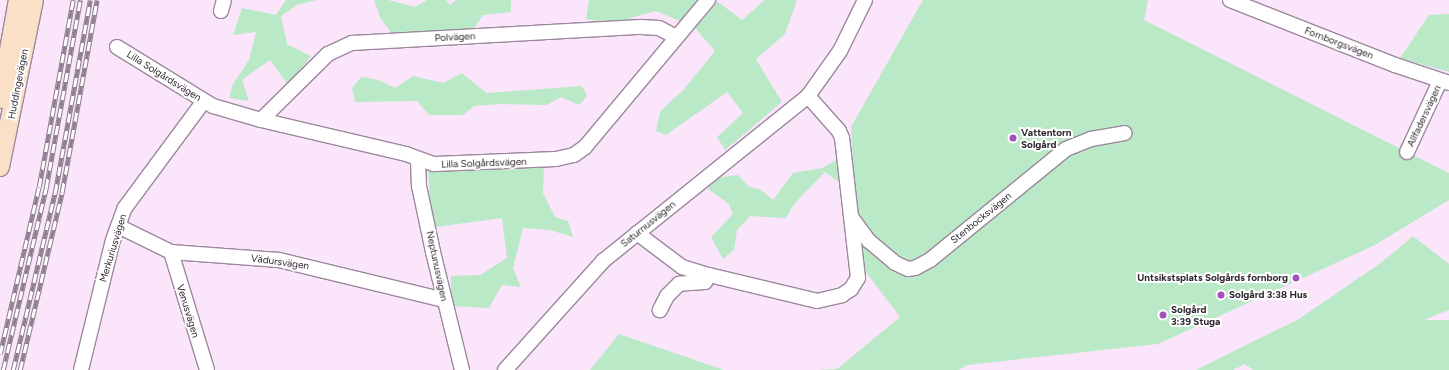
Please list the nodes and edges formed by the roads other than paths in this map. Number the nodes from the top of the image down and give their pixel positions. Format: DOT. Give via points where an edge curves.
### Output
graph roads {
  1 [pos="18,0"];
  2 [pos="34,0"];
  3 [pos="708,0"];
  4 [pos="865,0"];
  5 [pos="1230,0"];
  6 [pos="676,38"];
  7 [pos="117,47"];
  8 [pos="1445,82"];
  9 [pos="808,96"];
  10 [pos="0,99"];
  11 [pos="204,101"];
  12 [pos="261,120"];
  13 [pos="1124,133"];
  14 [pos="1407,152"];
  15 [pos="418,160"];
  16 [pos="0,167"];
  17 [pos="851,216"];
  18 [pos="118,226"];
  19 [pos="637,233"];
  20 [pos="171,252"];
  21 [pos="710,276"];
  22 [pos="444,300"];
  23 [pos="660,310"];
  24 [pos="81,370"];
  25 [pos="207,370"];
  26 [pos="462,370"];
  27 [pos="505,370"];
  1 -- 10 [label="main road, Huddingevägen"];
  2 -- 16 [label="main road, Huddingevägen"];
  3 -- 6 [label="street, Lilla Solgårdsvägen"];
  4 -- 9 [label="street, Saturnusvägen" via="840,51"];
  5 -- 8 [label="street, Fornborgsvägen"];
  6 -- 12 [label="street, Polvägen" via="659,28 640,27 352,43 328,54"];
  6 -- 15 [label="street, Lilla Solgårdsvägen" via="609,121 586,147 574,155 556,159 458,165"];
  7 -- 11 [label="street, Lilla Solgårdsvägen"];
  8 -- 14 [label="street, Allfadersvägen"];
  9 -- 17 [label="street, Stenbocksvägen" via="839,130"];
  9 -- 19 [label="street, Saturnusvägen"];
  11 -- 12 [label="street, Lilla Solgårdsvägen"];
  11 -- 18 [label="street, Merkuriusvägen" via="136,191"];
  12 -- 15 [label="street, Lilla Solgårdsvägen" via="406,154"];
  13 -- 17 [label="street, Stenbocksvägen" via="1092,139 1066,149 930,260 915,268 908,269 895,263 869,241"];
  15 -- 22 [label="street, Neptunusvägen" via="419,186"];
  17 -- 21 [label="street, Stenbocksvägen" via="858,278 851,289 842,295 817,301 802,299"];
  18 -- 20 [label="street, Vädursvägen"];
  18 -- 24 [label="street, Merkuriusvägen"];
  19 -- 21 [label="street, Stenbocksvägen" via="682,267"];
  19 -- 27 [label="street, Saturnusvägen" via="582,281"];
  20 -- 22 [label="street, Vädursvägen" via="279,260"];
  20 -- 25 [label="street, Venusvägen"];
  21 -- 23 [label="street" via="705,282 679,284 667,296"];
  22 -- 26 [label="street, Neptunusvägen"];
}
